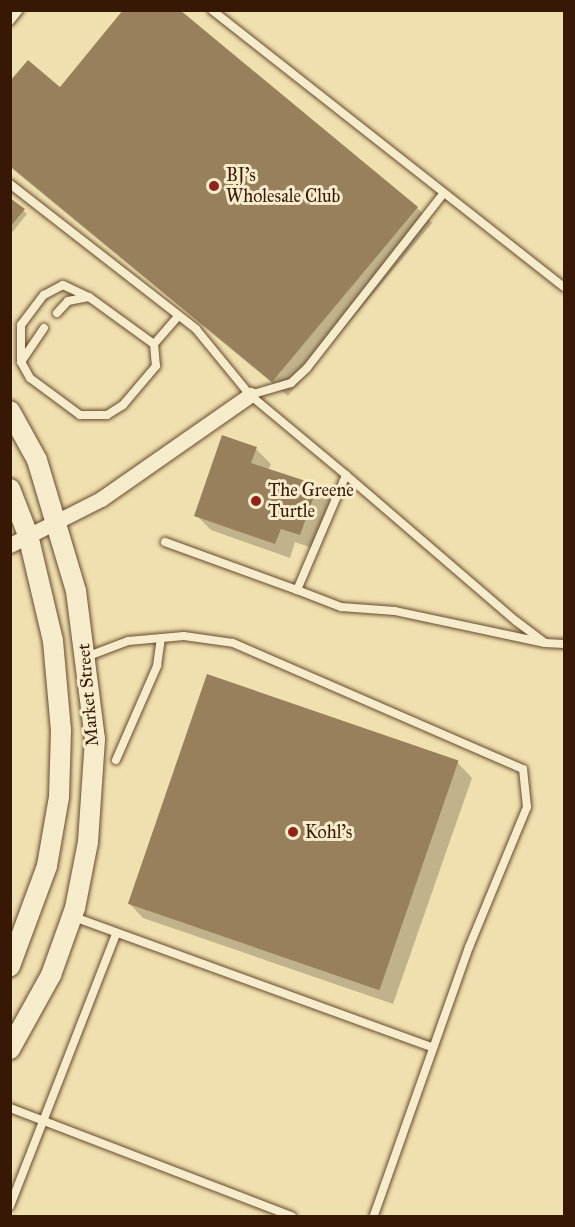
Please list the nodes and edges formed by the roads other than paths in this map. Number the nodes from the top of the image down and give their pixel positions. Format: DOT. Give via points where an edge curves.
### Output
graph roads {
  1 [pos="19,10"];
  2 [pos="212,10"];
  3 [pos="10,21"];
  4 [pos="10,184"];
  5 [pos="443,194"];
  6 [pos="564,287"];
  7 [pos="89,297"];
  8 [pos="57,313"];
  9 [pos="178,316"];
  10 [pos="44,328"];
  11 [pos="154,344"];
  12 [pos="21,362"];
  13 [pos="250,395"];
  14 [pos="10,411"];
  15 [pos="346,475"];
  16 [pos="10,489"];
  17 [pos="58,519"];
  18 [pos="28,536"];
  19 [pos="165,542"];
  20 [pos="10,545"];
  21 [pos="297,590"];
  22 [pos="161,638"];
  23 [pos="545,643"];
  24 [pos="564,644"];
  25 [pos="86,657"];
  26 [pos="116,760"];
  27 [pos="72,916"];
  28 [pos="116,934"];
  29 [pos="10,966"];
  30 [pos="433,1048"];
  31 [pos="10,1049"];
  32 [pos="10,1108"];
  33 [pos="43,1121"];
  34 [pos="10,1206"];
  35 [pos="292,1216"];
  36 [pos="374,1216"];
  1 -- 3 [label="lane"];
  2 -- 5 [label="lane"];
  4 -- 9 [label="lane"];
  5 -- 6 [label="lane"];
  5 -- 13 [label="lane" via="307,368 275,391"];
  7 -- 8 [label="lane" via="68,301"];
  7 -- 11 [label="lane"];
  7 -- 12 [label="lane" via="63,285 44,295 21,325"];
  9 -- 11 [label="lane"];
  9 -- 13 [label="lane" via="217,352"];
  10 -- 12 [label="lane"];
  11 -- 12 [label="lane" via="156,366 123,405 107,415 80,415 30,378"];
  13 -- 15 [label="lane"];
  13 -- 17 [label="street" via="101,498"];
  14 -- 17 [label="street, Market Street" via="37,460"];
  15 -- 21 [label="lane"];
  15 -- 23 [label="lane"];
  16 -- 18 [label="street, Market Street"];
  17 -- 18 [label="street"];
  17 -- 25 [label="street, Market Street" via="76,591"];
  18 -- 20 [label="street"];
  18 -- 29 [label="street, Market Street" via="53,640 61,730 59,797 47,866"];
  19 -- 21 [label="lane"];
  21 -- 23 [label="lane" via="341,607 394,611"];
  22 -- 25 [label="lane" via="128,640"];
  22 -- 26 [label="lane" via="157,666"];
  22 -- 30 [label="lane" via="184,636 233,643 523,769 526,807"];
  23 -- 24 [label="lane"];
  25 -- 27 [label="street, Market Street" via="95,739 88,842"];
  27 -- 28 [label="lane"];
  27 -- 31 [label="street, Market Street" via="51,975"];
  28 -- 30 [label="lane"];
  28 -- 33 [label="lane"];
  30 -- 36 [label="lane"];
  32 -- 33 [label="lane"];
  33 -- 34 [label="lane"];
  33 -- 35 [label="lane"];
}
